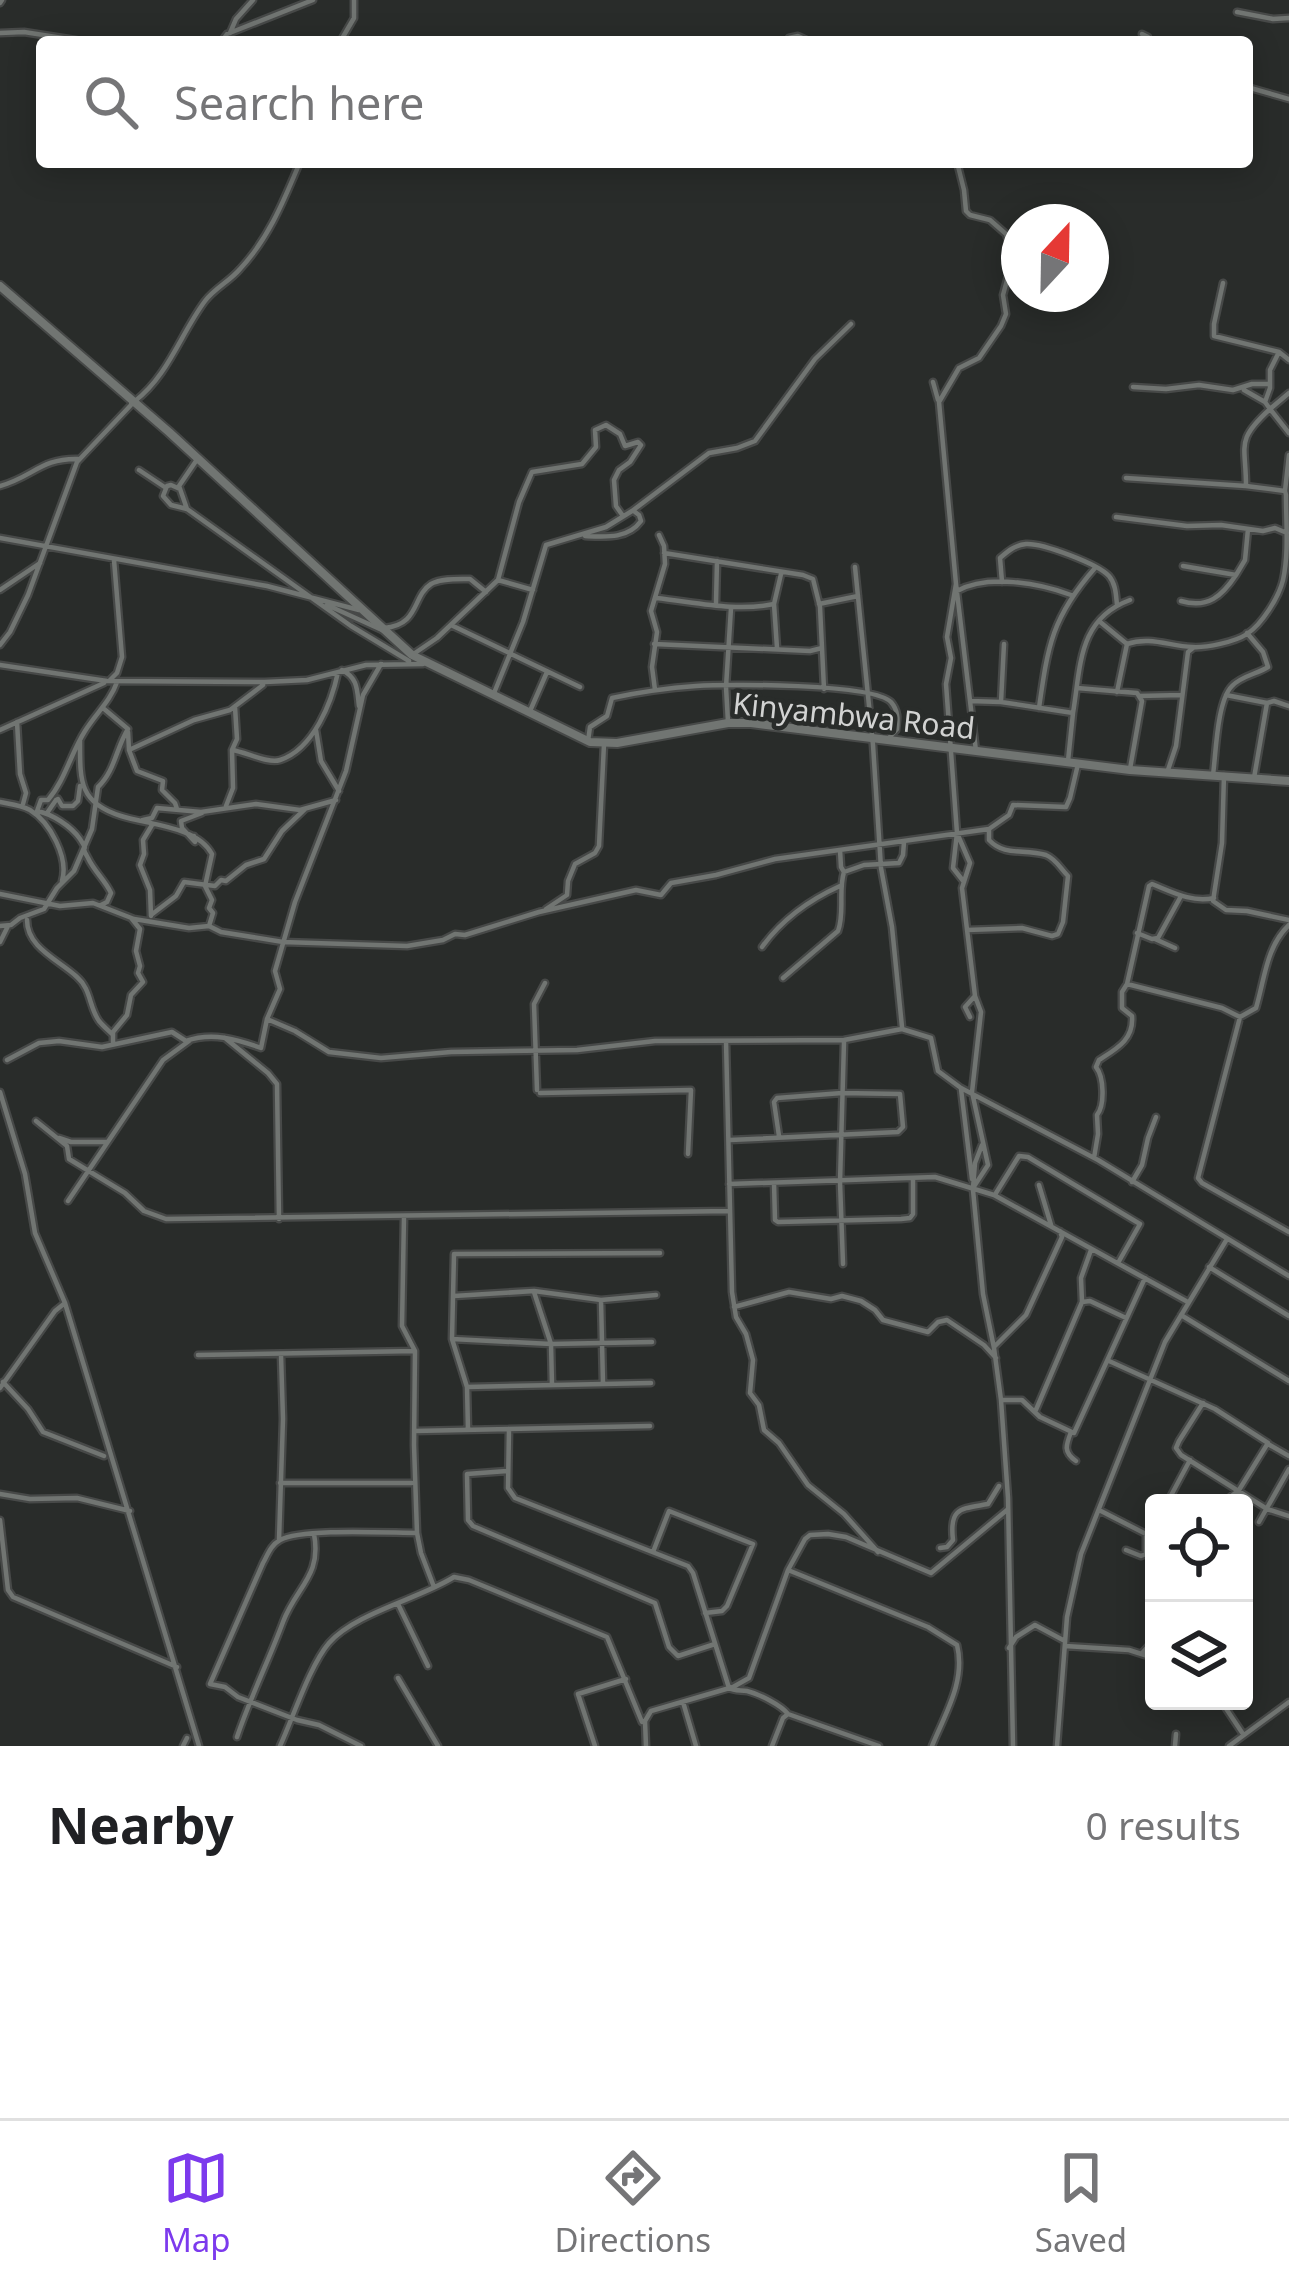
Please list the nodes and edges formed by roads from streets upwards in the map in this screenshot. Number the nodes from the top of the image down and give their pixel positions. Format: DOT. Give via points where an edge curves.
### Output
graph roads {
  1 [pos="253,0"];
  2 [pos="313,0"];
  3 [pos="354,0"];
  4 [pos="1237,12"];
  5 [pos="1289,18"];
  6 [pos="0,32"];
  7 [pos="230,33"];
  8 [pos="1142,34"];
  9 [pos="50,36"];
  10 [pos="227,36"];
  11 [pos="344,36"];
  12 [pos="1146,36"];
  13 [pos="1253,89"];
  14 [pos="1289,99"];
  15 [pos="297,168"];
  16 [pos="958,168"];
  17 [pos="1223,283"];
  18 [pos="0,286"];
  19 [pos="851,325"];
  20 [pos="1279,352"];
  21 [pos="1289,360"];
  22 [pos="933,382"];
  23 [pos="1270,384"];
  24 [pos="1133,387"];
  25 [pos="1241,388"];
  26 [pos="1289,394"];
  27 [pos="133,401"];
  28 [pos="939,402"];
  29 [pos="1265,402"];
  30 [pos="1270,409"];
  31 [pos="1289,433"];
  32 [pos="1289,455"];
  33 [pos="199,459"];
  34 [pos="80,460"];
  35 [pos="139,470"];
  36 [pos="1126,478"];
  37 [pos="0,486"];
  38 [pos="1246,486"];
  39 [pos="166,488"];
  40 [pos="180,489"];
  41 [pos="1286,491"];
  42 [pos="188,508"];
  43 [pos="632,512"];
  44 [pos="623,516"];
  45 [pos="1115,517"];
  46 [pos="1248,528"];
  47 [pos="1287,533"];
  48 [pos="659,535"];
  49 [pos="580,536"];
  50 [pos="0,538"];
  51 [pos="1288,546"];
  52 [pos="45,547"];
  53 [pos="664,553"];
  54 [pos="114,560"];
  55 [pos="717,561"];
  56 [pos="40,563"];
  57 [pos="1183,566"];
  58 [pos="855,567"];
  59 [pos="1095,568"];
  60 [pos="782,574"];
  61 [pos="1235,574"];
  62 [pos="498,580"];
  63 [pos="1002,583"];
  64 [pos="1286,584"];
  65 [pos="956,588"];
  66 [pos="0,590"];
  67 [pos="533,590"];
  68 [pos="486,592"];
  69 [pos="1071,595"];
  70 [pos="858,596"];
  71 [pos="656,598"];
  72 [pos="318,600"];
  73 [pos="1130,600"];
  74 [pos="1181,601"];
  75 [pos="716,603"];
  76 [pos="774,604"];
  77 [pos="819,604"];
  78 [pos="1118,605"];
  79 [pos="731,608"];
  80 [pos="365,611"];
  81 [pos="1098,620"];
  82 [pos="451,625"];
  83 [pos="386,630"];
  84 [pos="1247,633"];
  85 [pos="0,644"];
  86 [pos="654,644"];
  87 [pos="1004,644"];
  88 [pos="1127,644"];
  89 [pos="727,646"];
  90 [pos="1192,647"];
  91 [pos="777,648"];
  92 [pos="822,648"];
  93 [pos="511,655"];
  94 [pos="413,660"];
  95 [pos="381,664"];
  96 [pos="0,665"];
  97 [pos="340,671"];
  98 [pos="547,672"];
  99 [pos="112,682"];
  100 [pos="266,682"];
  101 [pos="580,687"];
  102 [pos="726,687"];
  103 [pos="1078,688"];
  104 [pos="824,689"];
  105 [pos="655,690"];
  106 [pos="1117,692"];
  107 [pos="867,693"];
  108 [pos="1182,695"];
  109 [pos="1226,695"];
  110 [pos="493,696"];
  111 [pos="1139,696"];
  112 [pos="970,701"];
  113 [pos="1001,703"];
  114 [pos="1268,704"];
  115 [pos="1289,706"];
  116 [pos="235,707"];
  117 [pos="359,707"];
  118 [pos="103,708"];
  119 [pos="1039,708"];
  120 [pos="1073,712"];
  121 [pos="529,714"];
  122 [pos="17,722"];
  123 [pos="728,723"];
  124 [pos="1,728"];
  125 [pos="128,729"];
  126 [pos="316,730"];
  127 [pos="871,737"];
  128 [pos="888,739"];
  129 [pos="80,740"];
  130 [pos="588,741"];
  131 [pos="604,744"];
  132 [pos="952,748"];
  133 [pos="129,749"];
  134 [pos="232,750"];
  135 [pos="976,751"];
  136 [pos="1073,763"];
  137 [pos="1130,770"];
  138 [pos="1167,773"];
  139 [pos="1218,775"];
  140 [pos="1254,778"];
  141 [pos="81,779"];
  142 [pos="1289,782"];
  143 [pos="339,791"];
  144 [pos="336,800"];
  145 [pos="0,802"];
  146 [pos="93,804"];
  147 [pos="21,806"];
  148 [pos="225,807"];
  149 [pos="177,809"];
  150 [pos="305,809"];
  151 [pos="207,811"];
  152 [pos="36,813"];
  153 [pos="46,813"];
  154 [pos="141,822"];
  155 [pos="152,825"];
  156 [pos="988,829"];
  157 [pos="957,833"];
  158 [pos="192,836"];
  159 [pos="904,842"];
  160 [pos="878,843"];
  161 [pos="85,850"];
  162 [pos="840,850"];
  163 [pos="880,864"];
  164 [pos="844,872"];
  165 [pos="964,882"];
  166 [pos="60,886"];
  167 [pos="205,886"];
  168 [pos="841,886"];
  169 [pos="0,894"];
  170 [pos="567,895"];
  171 [pos="1181,896"];
  172 [pos="1214,898"];
  173 [pos="46,904"];
  174 [pos="99,905"];
  175 [pos="577,905"];
  176 [pos="542,912"];
  177 [pos="27,917"];
  178 [pos="131,918"];
  179 [pos="151,918"];
  180 [pos="1289,923"];
  181 [pos="4,926"];
  182 [pos="209,926"];
  183 [pos="967,930"];
  184 [pos="1137,933"];
  185 [pos="1155,939"];
  186 [pos="0,942"];
  187 [pos="283,942"];
  188 [pos="762,947"];
  189 [pos="1175,949"];
  190 [pos="784,978"];
  191 [pos="545,983"];
  192 [pos="1126,983"];
  193 [pos="975,996"];
  194 [pos="970,1017"];
  195 [pos="1240,1017"];
  196 [pos="267,1019"];
  197 [pos="902,1029"];
  198 [pos="113,1035"];
  199 [pos="224,1037"];
  200 [pos="844,1040"];
  201 [pos="189,1041"];
  202 [pos="726,1041"];
  203 [pos="113,1044"];
  204 [pos="535,1050"];
  205 [pos="7,1060"];
  206 [pos="961,1088"];
  207 [pos="972,1092"];
  208 [pos="842,1093"];
  209 [pos="1,1097"];
  210 [pos="1156,1118"];
  211 [pos="36,1121"];
  212 [pos="842,1132"];
  213 [pos="54,1136"];
  214 [pos="778,1136"];
  215 [pos="730,1140"];
  216 [pos="109,1142"];
  217 [pos="982,1144"];
  218 [pos="688,1154"];
  219 [pos="1094,1158"];
  220 [pos="88,1172"];
  221 [pos="913,1178"];
  222 [pos="840,1182"];
  223 [pos="1132,1182"];
  224 [pos="774,1183"];
  225 [pos="729,1184"];
  226 [pos="1039,1185"];
  227 [pos="973,1188"];
  228 [pos="994,1195"];
  229 [pos="68,1201"];
  230 [pos="729,1211"];
  231 [pos="404,1216"];
  232 [pos="279,1219"];
  233 [pos="842,1221"];
  234 [pos="1054,1227"];
  235 [pos="1289,1232"];
  236 [pos="1227,1240"];
  237 [pos="1092,1248"];
  238 [pos="660,1253"];
  239 [pos="1118,1263"];
  240 [pos="843,1264"];
  241 [pos="1208,1267"];
  242 [pos="1289,1276"];
  243 [pos="1145,1278"];
  244 [pos="533,1291"];
  245 [pos="656,1295"];
  246 [pos="454,1296"];
  247 [pos="602,1300"];
  248 [pos="1187,1301"];
  249 [pos="1082,1302"];
  250 [pos="65,1303"];
  251 [pos="734,1307"];
  252 [pos="1180,1315"];
  253 [pos="1289,1316"];
  254 [pos="1126,1318"];
  255 [pos="452,1339"];
  256 [pos="652,1342"];
  257 [pos="602,1343"];
  258 [pos="551,1344"];
  259 [pos="994,1347"];
  260 [pos="415,1351"];
  261 [pos="281,1354"];
  262 [pos="198,1355"];
  263 [pos="995,1358"];
  264 [pos="1109,1361"];
  265 [pos="0,1366"];
  266 [pos="1150,1379"];
  267 [pos="1289,1381"];
  268 [pos="4,1382"];
  269 [pos="651,1383"];
  270 [pos="603,1384"];
  271 [pos="552,1385"];
  272 [pos="467,1387"];
  273 [pos="1001,1400"];
  274 [pos="1203,1403"];
  275 [pos="1035,1413"];
  276 [pos="650,1426"];
  277 [pos="468,1430"];
  278 [pos="509,1430"];
  279 [pos="414,1431"];
  280 [pos="1072,1432"];
  281 [pos="1268,1443"];
  282 [pos="104,1456"];
  283 [pos="1289,1456"];
  284 [pos="1190,1460"];
  285 [pos="1076,1461"];
  286 [pos="1289,1469"];
  287 [pos="508,1471"];
  288 [pos="280,1483"];
  289 [pos="415,1483"];
  290 [pos="998,1486"];
  291 [pos="1240,1490"];
  292 [pos="0,1494"];
  293 [pos="1172,1494"];
  294 [pos="1234,1494"];
  295 [pos="1267,1509"];
  296 [pos="1007,1510"];
  297 [pos="1099,1510"];
  298 [pos="130,1511"];
  299 [pos="1289,1516"];
  300 [pos="0,1520"];
  301 [pos="1259,1522"];
  302 [pos="418,1533"];
  303 [pos="314,1534"];
  304 [pos="279,1540"];
  305 [pos="940,1548"];
  306 [pos="1126,1550"];
  307 [pos="653,1552"];
  308 [pos="878,1552"];
  309 [pos="788,1570"];
  310 [pos="434,1587"];
  311 [pos="0,1588"];
  312 [pos="8,1592"];
  313 [pos="398,1604"];
  314 [pos="705,1613"];
  315 [pos="1065,1643"];
  316 [pos="715,1644"];
  317 [pos="1010,1648"];
  318 [pos="1143,1652"];
  319 [pos="428,1666"];
  320 [pos="176,1667"];
  321 [pos="398,1678"];
  322 [pos="626,1679"];
  323 [pos="728,1688"];
  324 [pos="252,1702"];
  325 [pos="683,1702"];
  326 [pos="1289,1702"];
  327 [pos="1227,1710"];
  328 [pos="788,1714"];
  329 [pos="293,1718"];
  330 [pos="644,1727"];
  331 [pos="1176,1734"];
  332 [pos="1244,1734"];
  333 [pos="237,1737"];
  334 [pos="187,1738"];
  335 [pos="183,1746"];
  336 [pos="199,1746"];
  337 [pos="280,1746"];
  338 [pos="361,1746"];
  339 [pos="438,1746"];
  340 [pos="595,1746"];
  341 [pos="646,1746"];
  342 [pos="696,1746"];
  343 [pos="772,1746"];
  344 [pos="879,1746"];
  345 [pos="932,1746"];
  346 [pos="1013,1746"];
  347 [pos="1057,1746"];
  348 [pos="1174,1746"];
  349 [pos="1229,1746"];
  1 -- 7 [label="street"];
  2 -- 7 [label="street"];
  3 -- 11 [label="street"];
  4 -- 5 [label="street"];
  6 -- 9 [label="street"];
  7 -- 10 [label="street"];
  8 -- 12 [label="street"];
  13 -- 14 [label="street"];
  15 -- 27 [label="street" via="256,250 207,298 152,387"];
  16 -- 28 [label="street" via="966,211 1006,234 1013,258 1001,326"];
  17 -- 20 [label="street" via="1214,336"];
  18 -- 27 [label="street, Kinyambwa Road"];
  19 -- 43 [label="street" via="815,359 755,441 709,453"];
  20 -- 21 [label="street"];
  20 -- 23 [label="street"];
  22 -- 28 [label="street"];
  23 -- 25 [label="street"];
  23 -- 29 [label="street"];
  24 -- 25 [label="street"];
  25 -- 29 [label="street"];
  26 -- 30 [label="street"];
  27 -- 33 [label="street, Kinyambwa Road"];
  27 -- 34 [label="street"];
  28 -- 65 [label="street"];
  29 -- 30 [label="street"];
  30 -- 31 [label="street"];
  30 -- 38 [label="street" via="1245,436"];
  32 -- 41 [label="street"];
  33 -- 40 [label="street"];
  33 -- 80 [label="street, Kinyambwa Road"];
  34 -- 37 [label="street" via="54,460"];
  34 -- 52 [label="street"];
  35 -- 39 [label="street"];
  36 -- 38 [label="street"];
  38 -- 41 [label="street"];
  39 -- 40 [label="street"];
  39 -- 42 [label="street" via="166,501"];
  40 -- 42 [label="street"];
  41 -- 47 [label="street"];
  42 -- 72 [label="street"];
  43 -- 44 [label="street"];
  43 -- 49 [label="street" via="641,521 629,531"];
  44 -- 49 [label="street"];
  44 -- 62 [label="street" via="614,480 641,445 625,446 606,425 595,430 596,447 582,464 528,478"];
  45 -- 46 [label="street"];
  46 -- 47 [label="street"];
  46 -- 61 [label="street"];
  47 -- 51 [label="street"];
  48 -- 53 [label="street"];
  49 -- 67 [label="street" via="547,545"];
  50 -- 52 [label="street"];
  51 -- 64 [label="street"];
  52 -- 54 [label="street"];
  52 -- 56 [label="street"];
  53 -- 55 [label="street"];
  53 -- 71 [label="street"];
  54 -- 72 [label="street"];
  54 -- 99 [label="street" via="121,662"];
  55 -- 60 [label="street"];
  55 -- 75 [label="street"];
  56 -- 66 [label="street"];
  56 -- 85 [label="street"];
  57 -- 61 [label="street"];
  58 -- 70 [label="street"];
  59 -- 63 [label="street" via="1020,545 1000,558"];
  59 -- 69 [label="street"];
  59 -- 78 [label="street" via="1111,580"];
  60 -- 76 [label="street"];
  60 -- 77 [label="street" via="813,579"];
  61 -- 74 [label="street" via="1209,602"];
  62 -- 67 [label="street"];
  62 -- 68 [label="street"];
  63 -- 65 [label="street"];
  63 -- 69 [label="street"];
  64 -- 84 [label="street"];
  65 -- 112 [label="street"];
  65 -- 132 [label="street" via="947,637"];
  67 -- 93 [label="street"];
  68 -- 82 [label="street"];
  68 -- 83 [label="street" via="470,579 435,582 398,627"];
  69 -- 119 [label="street" via="1051,639"];
  70 -- 77 [label="street"];
  70 -- 107 [label="street"];
  71 -- 79 [label="street"];
  71 -- 86 [label="street"];
  72 -- 80 [label="street"];
  72 -- 83 [label="street"];
  72 -- 94 [label="street"];
  73 -- 78 [label="street"];
  76 -- 79 [label="street"];
  76 -- 91 [label="street"];
  77 -- 92 [label="street"];
  78 -- 81 [label="street"];
  79 -- 89 [label="street"];
  80 -- 83 [label="street, Kinyambwa Road"];
  81 -- 88 [label="street"];
  81 -- 103 [label="street"];
  82 -- 93 [label="street"];
  82 -- 94 [label="street"];
  83 -- 94 [label="street, Kinyambwa Road"];
  84 -- 90 [label="street"];
  84 -- 109 [label="street" via="1268,667"];
  86 -- 89 [label="street"];
  86 -- 105 [label="street"];
  87 -- 113 [label="street"];
  88 -- 90 [label="street"];
  88 -- 106 [label="street"];
  89 -- 91 [label="street"];
  89 -- 102 [label="street"];
  90 -- 108 [label="street"];
  91 -- 92 [label="street"];
  92 -- 104 [label="street"];
  93 -- 98 [label="street"];
  93 -- 110 [label="street"];
  94 -- 95 [label="street"];
  94 -- 110 [label="street, Kinyambwa Road"];
  95 -- 97 [label="street"];
  95 -- 117 [label="street"];
  96 -- 99 [label="street"];
  97 -- 100 [label="street"];
  97 -- 117 [label="street" via="356,682"];
  97 -- 126 [label="street"];
  98 -- 101 [label="street"];
  98 -- 121 [label="street"];
  99 -- 100 [label="street"];
  99 -- 118 [label="street"];
  99 -- 122 [label="street"];
  100 -- 116 [label="street"];
  102 -- 104 [label="street"];
  102 -- 105 [label="street"];
  102 -- 123 [label="street"];
  103 -- 106 [label="street"];
  103 -- 120 [label="street"];
  104 -- 107 [label="street"];
  105 -- 130 [label="street" via="612,698"];
  106 -- 111 [label="street"];
  107 -- 127 [label="street"];
  107 -- 128 [label="street" via="894,705 898,729"];
  108 -- 111 [label="street"];
  108 -- 138 [label="street"];
  109 -- 114 [label="street"];
  109 -- 139 [label="street"];
  110 -- 121 [label="street, Kinyambwa Road"];
  111 -- 137 [label="street"];
  112 -- 113 [label="street"];
  112 -- 135 [label="street"];
  113 -- 119 [label="street"];
  114 -- 115 [label="street"];
  114 -- 140 [label="street"];
  116 -- 133 [label="street"];
  116 -- 134 [label="street"];
  117 -- 143 [label="street"];
  118 -- 125 [label="street"];
  118 -- 129 [label="street"];
  119 -- 120 [label="street"];
  120 -- 136 [label="street"];
  121 -- 130 [label="street, Kinyambwa Road"];
  122 -- 124 [label="street"];
  122 -- 147 [label="street"];
  123 -- 127 [label="street, Kinyambwa Road"];
  123 -- 131 [label="street, Kinyambwa Road"];
  125 -- 133 [label="street"];
  125 -- 146 [label="street"];
  126 -- 134 [label="street" via="278,762"];
  126 -- 143 [label="street" via="321,761"];
  127 -- 128 [label="street, Kinyambwa Road"];
  127 -- 160 [label="street"];
  128 -- 132 [label="street, Kinyambwa Road"];
  129 -- 141 [label="street"];
  129 -- 152 [label="street"];
  130 -- 131 [label="street, Kinyambwa Road"];
  131 -- 170 [label="street" via="599,846 575,864"];
  132 -- 135 [label="street, Kinyambwa Road"];
  132 -- 157 [label="street"];
  133 -- 149 [label="street" via="137,771 163,781"];
  134 -- 148 [label="street"];
  135 -- 136 [label="street, Kinyambwa Road"];
  136 -- 137 [label="street, Kinyambwa Road"];
  136 -- 156 [label="street" via="1066,807 1013,806"];
  137 -- 138 [label="street, Kinyambwa Road"];
  138 -- 139 [label="street, Kinyambwa Road"];
  139 -- 140 [label="street, Kinyambwa Road"];
  139 -- 172 [label="street" via="1222,843"];
  140 -- 142 [label="street, Kinyambwa Road"];
  141 -- 146 [label="street"];
  141 -- 153 [label="street" via="73,806 58,799"];
  143 -- 144 [label="street"];
  144 -- 150 [label="street"];
  144 -- 187 [label="street"];
  145 -- 147 [label="street"];
  146 -- 154 [label="street"];
  146 -- 161 [label="street"];
  147 -- 152 [label="street"];
  148 -- 150 [label="street"];
  148 -- 151 [label="street"];
  149 -- 151 [label="street"];
  149 -- 154 [label="street" via="157,808"];
  150 -- 167 [label="street" via="264,859"];
  151 -- 158 [label="street" via="181,821 196,842"];
  152 -- 153 [label="street"];
  152 -- 166 [label="street" via="63,858"];
  153 -- 161 [label="street"];
  154 -- 155 [label="street"];
  155 -- 158 [label="street"];
  155 -- 179 [label="street" via="140,866"];
  156 -- 157 [label="street"];
  156 -- 183 [label="street" via="991,844 1051,856 1068,875 1063,922 1052,936"];
  157 -- 159 [label="street"];
  157 -- 165 [label="street" via="970,863"];
  157 -- 165 [label="street" via="952,868"];
  158 -- 167 [label="street" via="212,852"];
  159 -- 160 [label="street"];
  159 -- 163 [label="street" via="899,863"];
  160 -- 162 [label="street"];
  160 -- 163 [label="street"];
  161 -- 166 [label="street"];
  161 -- 174 [label="street" via="110,893"];
  162 -- 164 [label="street"];
  162 -- 175 [label="street" via="671,883 661,895 636,890"];
  163 -- 164 [label="street"];
  163 -- 197 [label="street"];
  164 -- 168 [label="street"];
  165 -- 183 [label="street"];
  166 -- 173 [label="street"];
  167 -- 179 [label="street" via="184,882"];
  167 -- 182 [label="street"];
  168 -- 188 [label="street" via="796,910"];
  168 -- 190 [label="street" via="838,931"];
  169 -- 173 [label="street"];
  170 -- 175 [label="street"];
  170 -- 176 [label="street"];
  171 -- 172 [label="street"];
  171 -- 184 [label="street" via="1149,886"];
  171 -- 185 [label="street"];
  172 -- 180 [label="street" via="1220,909"];
  173 -- 174 [label="street"];
  173 -- 177 [label="street"];
  174 -- 178 [label="street"];
  175 -- 176 [label="street"];
  176 -- 187 [label="street" via="424,945"];
  177 -- 181 [label="street"];
  177 -- 198 [label="street" via="31,939 81,980"];
  178 -- 179 [label="street"];
  178 -- 198 [label="street" via="140,928 143,982"];
  179 -- 182 [label="street"];
  180 -- 195 [label="street" via="1274,942 1256,1008"];
  181 -- 186 [label="street"];
  182 -- 187 [label="street"];
  183 -- 193 [label="street"];
  184 -- 185 [label="street"];
  184 -- 192 [label="street"];
  185 -- 189 [label="street"];
  187 -- 196 [label="street" via="275,971 280,989"];
  191 -- 204 [label="street" via="534,1004"];
  192 -- 195 [label="street"];
  192 -- 219 [label="street" via="1122,1008 1132,1028 1096,1067 1103,1078"];
  193 -- 194 [label="street" via="965,1006"];
  193 -- 207 [label="street" via="981,1012"];
  195 -- 235 [label="street" via="1198,1178"];
  196 -- 199 [label="street" via="261,1048"];
  196 -- 204 [label="street" via="343,1055"];
  197 -- 200 [label="street"];
  197 -- 206 [label="street" via="931,1038 938,1071"];
  198 -- 203 [label="street"];
  199 -- 201 [label="street"];
  199 -- 232 [label="street" via="277,1084"];
  200 -- 202 [label="street"];
  200 -- 208 [label="street"];
  201 -- 203 [label="street" via="172,1032"];
  201 -- 216 [label="street" via="164,1060"];
  202 -- 204 [label="street"];
  202 -- 215 [label="street"];
  203 -- 205 [label="street" via="39,1042"];
  204 -- 218 [label="street" via="538,1091 691,1090"];
  206 -- 207 [label="street"];
  206 -- 227 [label="street"];
  207 -- 217 [label="street"];
  207 -- 219 [label="street"];
  208 -- 212 [label="street"];
  208 -- 212 [label="street" via="900,1094 903,1126"];
  208 -- 214 [label="street" via="778,1098"];
  209 -- 250 [label="street" via="35,1233"];
  210 -- 223 [label="street"];
  211 -- 213 [label="street"];
  212 -- 214 [label="street"];
  212 -- 222 [label="street"];
  213 -- 216 [label="street"];
  213 -- 220 [label="street"];
  214 -- 215 [label="street"];
  215 -- 225 [label="street"];
  216 -- 220 [label="street"];
  217 -- 227 [label="street"];
  217 -- 227 [label="street" via="988,1165"];
  219 -- 223 [label="street"];
  220 -- 229 [label="street"];
  220 -- 232 [label="street" via="153,1216"];
  221 -- 222 [label="street"];
  221 -- 227 [label="street"];
  221 -- 233 [label="street" via="910,1218"];
  222 -- 224 [label="street"];
  222 -- 233 [label="street"];
  223 -- 236 [label="street"];
  224 -- 225 [label="street"];
  224 -- 233 [label="street" via="778,1222"];
  225 -- 230 [label="street"];
  226 -- 234 [label="street"];
  227 -- 228 [label="street"];
  227 -- 259 [label="street"];
  228 -- 234 [label="street"];
  228 -- 239 [label="street" via="1019,1156 1028,1157 1140,1224"];
  230 -- 231 [label="street"];
  230 -- 251 [label="street"];
  231 -- 232 [label="street"];
  231 -- 260 [label="street" via="401,1327"];
  233 -- 240 [label="street"];
  234 -- 237 [label="street"];
  234 -- 259 [label="street" via="1062,1237 1033,1303"];
  236 -- 241 [label="street"];
  236 -- 242 [label="street"];
  237 -- 239 [label="street"];
  237 -- 249 [label="street"];
  238 -- 246 [label="street" via="454,1254"];
  239 -- 243 [label="street"];
  241 -- 248 [label="street"];
  241 -- 253 [label="street"];
  243 -- 248 [label="street"];
  243 -- 254 [label="street"];
  244 -- 246 [label="street"];
  244 -- 247 [label="street"];
  244 -- 258 [label="street"];
  245 -- 247 [label="street"];
  246 -- 255 [label="street"];
  247 -- 257 [label="street"];
  248 -- 252 [label="street"];
  249 -- 254 [label="street"];
  249 -- 275 [label="street"];
  250 -- 268 [label="street"];
  250 -- 298 [label="street"];
  251 -- 263 [label="street" via="789,1292 852,1297 883,1321 928,1332 947,1320"];
  251 -- 308 [label="street" via="764,1430"];
  252 -- 266 [label="street"];
  252 -- 267 [label="street"];
  254 -- 264 [label="street"];
  255 -- 258 [label="street"];
  255 -- 272 [label="street"];
  256 -- 257 [label="street"];
  257 -- 258 [label="street"];
  257 -- 270 [label="street"];
  258 -- 271 [label="street"];
  259 -- 263 [label="street"];
  260 -- 261 [label="street"];
  260 -- 279 [label="street"];
  261 -- 262 [label="street"];
  261 -- 288 [label="street"];
  263 -- 273 [label="street"];
  264 -- 266 [label="street"];
  264 -- 280 [label="street"];
  265 -- 268 [label="street"];
  266 -- 274 [label="street"];
  266 -- 297 [label="street"];
  268 -- 282 [label="street" via="43,1432"];
  269 -- 270 [label="street"];
  270 -- 271 [label="street"];
  271 -- 272 [label="street"];
  272 -- 277 [label="street"];
  273 -- 275 [label="street" via="1022,1400"];
  273 -- 296 [label="street"];
  274 -- 281 [label="street"];
  274 -- 284 [label="street" via="1176,1448"];
  275 -- 280 [label="street"];
  276 -- 278 [label="street"];
  277 -- 278 [label="street"];
  277 -- 279 [label="street"];
  278 -- 287 [label="street"];
  279 -- 289 [label="street"];
  280 -- 285 [label="street" via="1066,1448"];
  281 -- 283 [label="street"];
  281 -- 291 [label="street"];
  284 -- 291 [label="street"];
  284 -- 293 [label="street"];
  286 -- 295 [label="street"];
  287 -- 307 [label="street" via="515,1498"];
  287 -- 316 [label="street" via="467,1474 473,1526 650,1600 678,1656"];
  288 -- 289 [label="street"];
  288 -- 304 [label="street"];
  289 -- 302 [label="street"];
  290 -- 305 [label="street" via="988,1504 955,1515 953,1540"];
  291 -- 294 [label="street"];
  291 -- 295 [label="street"];
  292 -- 298 [label="street" via="77,1498"];
  295 -- 299 [label="street"];
  295 -- 301 [label="street"];
  296 -- 308 [label="street" via="931,1573"];
  296 -- 317 [label="street"];
  297 -- 306 [label="street" via="1146,1534 1145,1553"];
  297 -- 315 [label="street" via="1075,1575"];
  298 -- 320 [label="street"];
  300 -- 312 [label="street"];
  302 -- 303 [label="street"];
  302 -- 310 [label="street"];
  303 -- 304 [label="street"];
  303 -- 324 [label="street" via="315,1564"];
  304 -- 324 [label="street" via="210,1684"];
  307 -- 314 [label="street" via="691,1568"];
  307 -- 314 [label="street" via="669,1511 753,1544 727,1606"];
  308 -- 309 [label="street" via="810,1535"];
  309 -- 323 [label="street" via="749,1678"];
  309 -- 345 [label="street" via="957,1646 956,1688"];
  310 -- 313 [label="street"];
  310 -- 322 [label="street" via="460,1577 599,1632"];
  311 -- 312 [label="street"];
  312 -- 320 [label="street"];
  313 -- 319 [label="street"];
  313 -- 329 [label="street" via="332,1639"];
  314 -- 316 [label="street"];
  315 -- 317 [label="street" via="1035,1625"];
  315 -- 318 [label="street"];
  315 -- 347 [label="street"];
  316 -- 323 [label="street"];
  317 -- 346 [label="street"];
  320 -- 336 [label="street"];
  321 -- 339 [label="street"];
  322 -- 330 [label="street"];
  322 -- 340 [label="street" via="578,1694"];
  323 -- 325 [label="street"];
  323 -- 328 [label="street"];
  324 -- 329 [label="street"];
  324 -- 333 [label="street"];
  325 -- 330 [label="street" via="651,1711"];
  325 -- 342 [label="street"];
  326 -- 332 [label="street"];
  327 -- 332 [label="street"];
  328 -- 343 [label="street"];
  328 -- 344 [label="street"];
  329 -- 337 [label="street"];
  329 -- 338 [label="street"];
  330 -- 341 [label="street"];
  331 -- 348 [label="street"];
  332 -- 349 [label="street"];
  334 -- 335 [label="street"];
}
